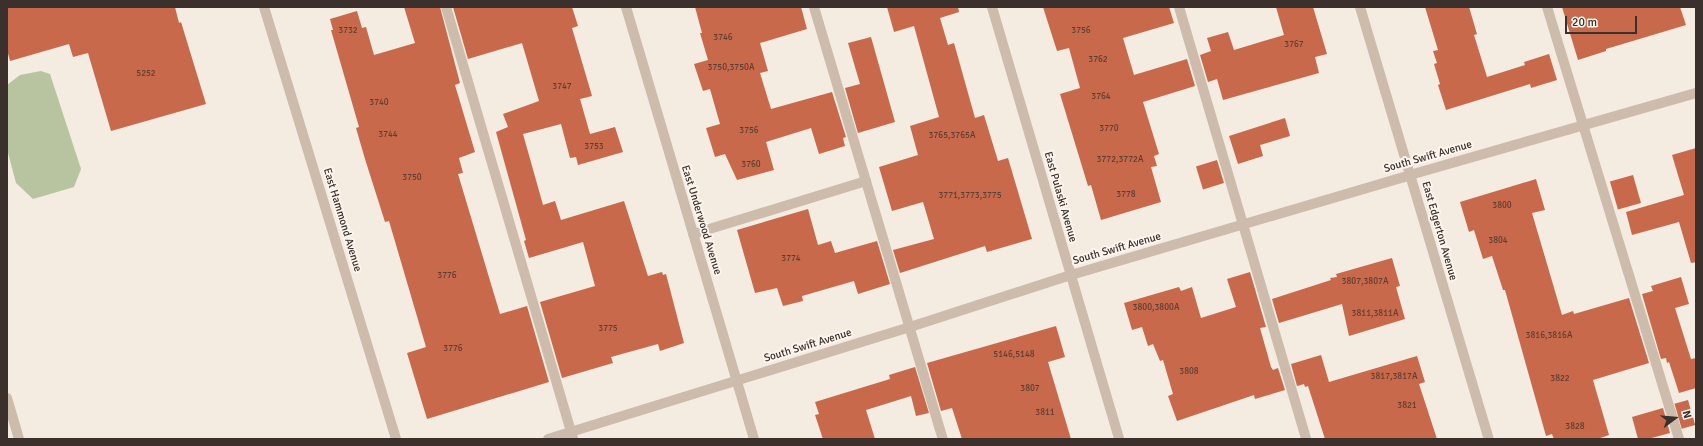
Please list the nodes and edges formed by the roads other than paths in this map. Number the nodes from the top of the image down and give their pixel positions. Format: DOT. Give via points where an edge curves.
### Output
graph roads {
  1 [pos="264,7"];
  2 [pos="446,7"];
  3 [pos="626,7"];
  4 [pos="814,7"];
  5 [pos="992,7"];
  6 [pos="1179,7"];
  7 [pos="1360,7"];
  8 [pos="1547,7"];
  9 [pos="1696,93"];
  10 [pos="1584,126"];
  11 [pos="1410,175"];
  12 [pos="866,181"];
  13 [pos="1243,224"];
  14 [pos="693,234"];
  15 [pos="1071,275"];
  16 [pos="910,327"];
  17 [pos="737,380"];
  18 [pos="7,398"];
  19 [pos="572,436"];
  20 [pos="19,439"];
  21 [pos="396,439"];
  22 [pos="548,439"];
  23 [pos="754,439"];
  24 [pos="943,439"];
  25 [pos="1119,439"];
  26 [pos="1306,439"];
  27 [pos="1488,439"];
  28 [pos="1679,439"];
  1 -- 21 [label="street, East Hammond Avenue"];
  2 -- 19 [label="street"];
  3 -- 14 [label="street, East Underwood Avenue"];
  4 -- 12 [label="street"];
  5 -- 15 [label="street, East Pulaski Avenue"];
  6 -- 13 [label="street"];
  7 -- 11 [label="street, East Edgerton Avenue"];
  8 -- 10 [label="street"];
  9 -- 10 [label="street, South Swift Avenue"];
  10 -- 11 [label="street, South Swift Avenue"];
  10 -- 28 [label="street"];
  11 -- 13 [label="street, South Swift Avenue"];
  11 -- 27 [label="street, East Edgerton Avenue"];
  12 -- 14 [label="street"];
  12 -- 16 [label="street"];
  13 -- 15 [label="street, South Swift Avenue"];
  13 -- 26 [label="street"];
  14 -- 17 [label="street, East Underwood Avenue"];
  15 -- 16 [label="street, South Swift Avenue"];
  15 -- 25 [label="street, East Pulaski Avenue"];
  16 -- 17 [label="street, South Swift Avenue"];
  16 -- 24 [label="street"];
  17 -- 19 [label="street, South Swift Avenue"];
  17 -- 23 [label="street, East Underwood Avenue"];
  18 -- 20 [label="street"];
  19 -- 22 [label="street, South Swift Avenue"];
}
